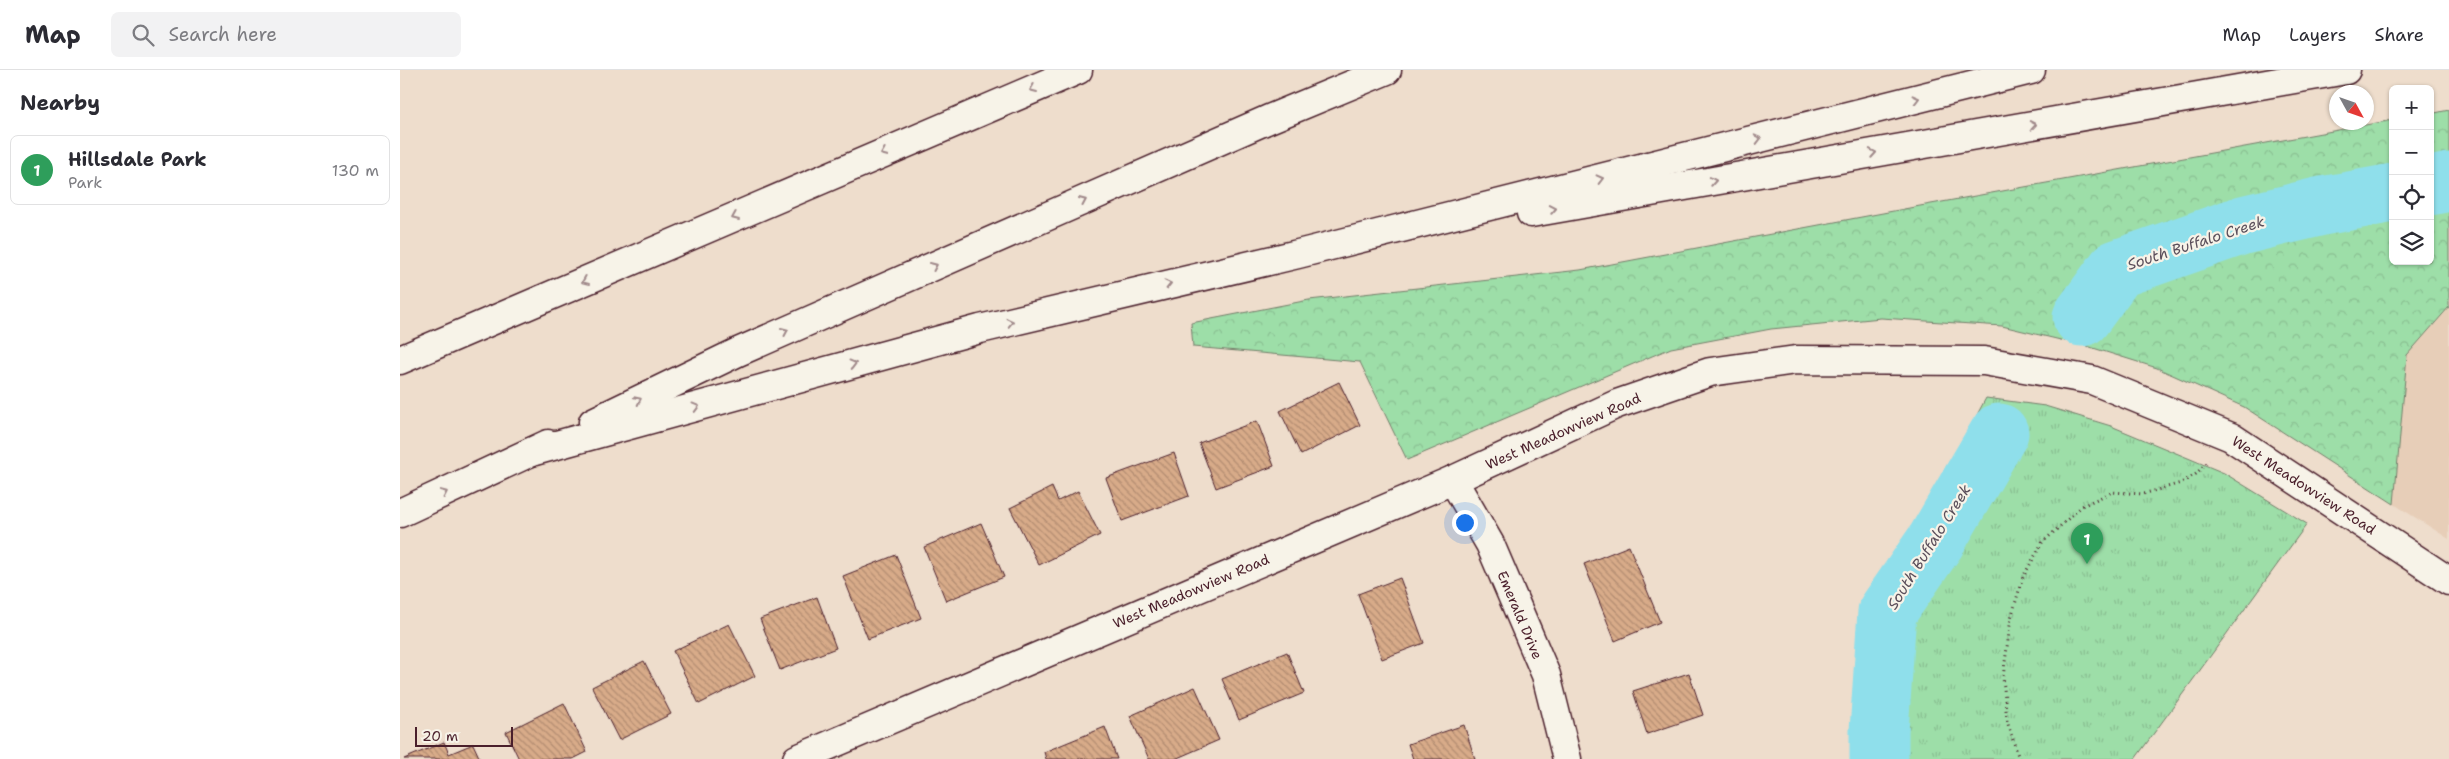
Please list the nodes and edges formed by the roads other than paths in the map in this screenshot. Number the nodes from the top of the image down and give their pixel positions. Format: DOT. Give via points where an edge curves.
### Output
graph roads {
  1 [pos="1078,70"];
  2 [pos="1387,70"];
  3 [pos="2031,70"];
  4 [pos="2346,70"];
  5 [pos="1298,254"];
  6 [pos="400,360"];
  7 [pos="531,452"];
  8 [pos="1453,480"];
  9 [pos="400,514"];
  10 [pos="2449,581"];
  11 [pos="797,759"];
  12 [pos="1567,759"];
  1 -- 6 [label="main road, one-way"];
  7 -- 2 [label="main road, one-way" via="738,352"];
  5 -- 3 [label="main road, one-way"];
  5 -- 4 [label="main road, one-way"];
  7 -- 5 [label="main road, one-way" via="980,329"];
  9 -- 7 [label="main road, one-way"];
  8 -- 10 [label="main road, West Meadowview Road" via="1617,404 1710,372 1796,360 1984,361 2092,380 2231,436"];
  8 -- 11 [label="main road, West Meadowview Road"];
  8 -- 12 [label="main road, Emerald Drive" via="1490,544 1546,675"];
}
